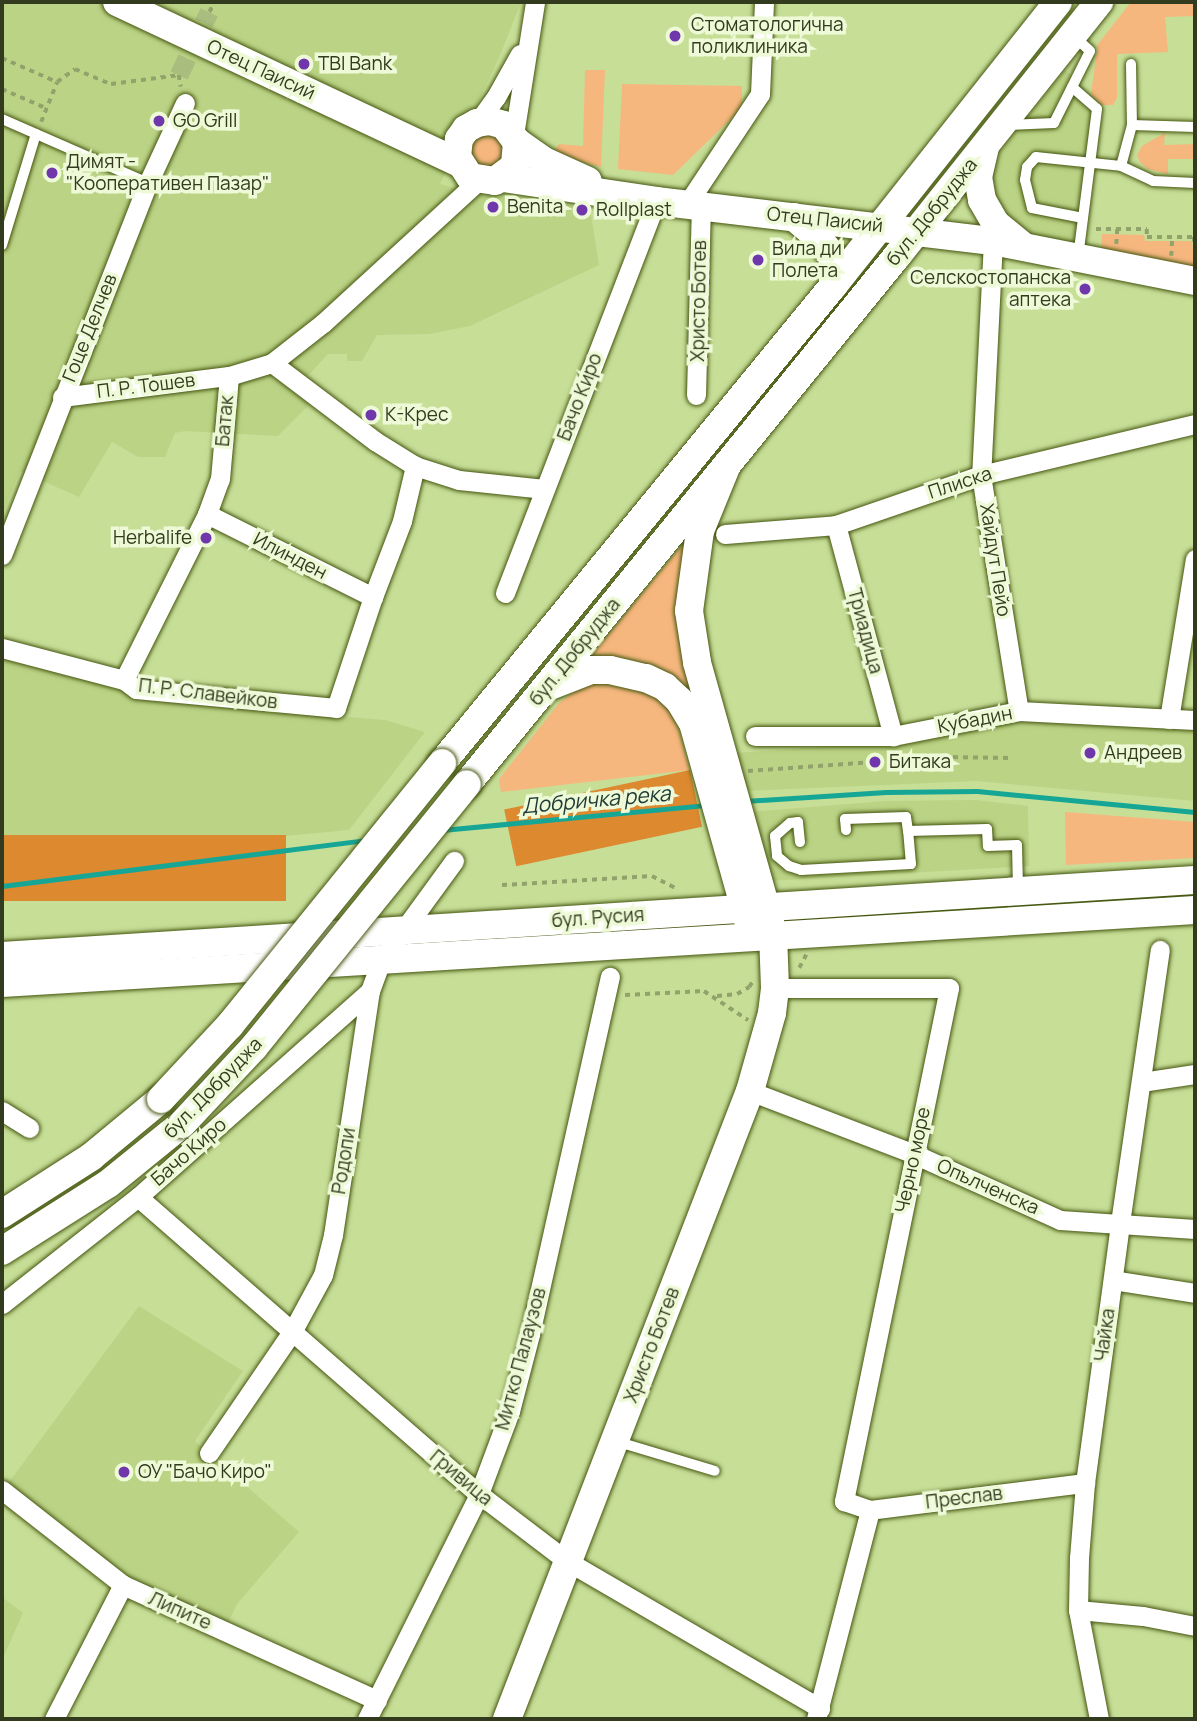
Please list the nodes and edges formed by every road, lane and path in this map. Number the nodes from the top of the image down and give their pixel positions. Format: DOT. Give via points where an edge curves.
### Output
graph roads {
  1 [pos="215,2"];
  2 [pos="535,2"];
  3 [pos="764,2"];
  4 [pos="1058,2"];
  5 [pos="1099,2"];
  6 [pos="136,5"];
  7 [pos="209,12"];
  8 [pos="1072,35"];
  9 [pos="526,41"];
  10 [pos="2,58"];
  11 [pos="1131,64"];
  12 [pos="179,75"];
  13 [pos="57,82"];
  14 [pos="1072,86"];
  15 [pos="2,89"];
  16 [pos="185,103"];
  17 [pos="46,108"];
  18 [pos="2,118"];
  19 [pos="1132,125"];
  20 [pos="471,126"];
  21 [pos="1195,127"];
  22 [pos="36,134"];
  23 [pos="993,135"];
  24 [pos="405,139"];
  25 [pos="515,139"];
  26 [pos="945,144"];
  27 [pos="1090,163"];
  28 [pos="1121,166"];
  29 [pos="480,174"];
  30 [pos="148,183"];
  31 [pos="1195,183"];
  32 [pos="620,193"];
  33 [pos="656,201"];
  34 [pos="694,205"];
  35 [pos="794,217"];
  36 [pos="1083,218"];
  37 [pos="881,225"];
  38 [pos="1081,229"];
  39 [pos="917,231"];
  40 [pos="955,236"];
  41 [pos="993,240"];
  42 [pos="2,245"];
  43 [pos="1026,247"];
  44 [pos="1195,247"];
  45 [pos="1078,258"];
  46 [pos="1195,281"];
  47 [pos="833,286"];
  48 [pos="859,304"];
  49 [pos="272,363"];
  50 [pos="229,376"];
  51 [pos="696,395"];
  52 [pos="62,397"];
  53 [pos="1195,424"];
  54 [pos="727,465"];
  55 [pos="415,466"];
  56 [pos="981,475"];
  57 [pos="545,489"];
  58 [pos="207,514"];
  59 [pos="836,525"];
  60 [pos="724,534"];
  61 [pos="2,555"];
  62 [pos="1195,559"];
  63 [pos="505,593"];
  64 [pos="373,597"];
  65 [pos="2,648"];
  66 [pos="124,680"];
  67 [pos="547,688"];
  68 [pos="1019,711"];
  69 [pos="1169,719"];
  70 [pos="1195,720"];
  71 [pos="755,736"];
  72 [pos="893,736"];
  73 [pos="1013,758"];
  74 [pos="758,770"];
  75 [pos="723,786"];
  76 [pos="731,819"];
  77 [pos="846,830"];
  78 [pos="908,831"];
  79 [pos="800,842"];
  80 [pos="730,853"];
  81 [pos="454,861"];
  82 [pos="1195,880"];
  83 [pos="502,885"];
  84 [pos="1018,890"];
  85 [pos="684,891"];
  86 [pos="755,906"];
  87 [pos="708,910"];
  88 [pos="1195,910"];
  89 [pos="401,931"];
  90 [pos="763,934"];
  91 [pos="1160,950"];
  92 [pos="807,953"];
  93 [pos="2,956"];
  94 [pos="381,961"];
  95 [pos="775,981"];
  96 [pos="2,983"];
  97 [pos="608,987"];
  98 [pos="370,991"];
  99 [pos="715,996"];
  100 [pos="1195,1074"];
  101 [pos="1142,1082"];
  102 [pos="750,1091"];
  103 [pos="2,1111"];
  104 [pos="29,1128"];
  105 [pos="914,1154"];
  106 [pos="138,1196"];
  107 [pos="2,1213"];
  108 [pos="1120,1223"];
  109 [pos="1195,1229"];
  110 [pos="2,1251"];
  111 [pos="1113,1280"];
  112 [pos="1195,1293"];
  113 [pos="2,1304"];
  114 [pos="292,1332"];
  115 [pos="615,1441"];
  116 [pos="209,1452"];
  117 [pos="716,1471"];
  118 [pos="1085,1483"];
  119 [pos="2,1490"];
  120 [pos="479,1494"];
  121 [pos="844,1501"];
  122 [pos="870,1510"];
  123 [pos="567,1561"];
  124 [pos="123,1585"];
  125 [pos="1078,1610"];
  126 [pos="1195,1626"];
  127 [pos="377,1700"];
  128 [pos="818,1714"];
  129 [pos="54,1719"];
  130 [pos="367,1719"];
  131 [pos="507,1719"];
  132 [pos="1099,1719"];
  1 -- 7 [label="path"];
  2 -- 9 [label="street"];
  3 -- 34 [label="street" via="760,94"];
  4 -- 26 [label="main road, бул. Добруджа"];
  5 -- 8 [label="main road, бул. Добруджа"];
  6 -- 24 [label="main road, Отец Паисий"];
  8 -- 14 [label="lane" via="1090,51"];
  8 -- 23 [label="main road, бул. Добруджа"];
  9 -- 20 [label="street" via="496,97"];
  9 -- 25 [label="street"];
  10 -- 13 [label="path"];
  11 -- 19 [label="lane"];
  12 -- 13 [label="path" via="111,84 75,69"];
  13 -- 17 [label="path"];
  14 -- 23 [label="lane" via="1054,123"];
  14 -- 27 [label="lane" via="1097,109"];
  15 -- 17 [label="path"];
  16 -- 30 [label="street, Гоце Делчев"];
  17 -- 22 [label="path"];
  18 -- 22 [label="lane"];
  19 -- 21 [label="lane"];
  19 -- 28 [label="lane"];
  20 -- 24 [label="main road, Отец Паисий"];
  20 -- 25 [label="main road, Отец Паисий" via="497,122"];
  20 -- 29 [label="main road" via="458,145"];
  22 -- 30 [label="lane"];
  22 -- 42 [label="lane"];
  23 -- 39 [label="main road, бул. Добруджа"];
  23 -- 43 [label="main road" via="979,163 982,200 996,224"];
  24 -- 29 [label="main road, Отец Паисий"];
  25 -- 29 [label="main road" via="514,166"];
  25 -- 32 [label="main road, Отец Паисий" via="573,176"];
  26 -- 35 [label="main road" via="909,179 877,201"];
  26 -- 37 [label="main road, бул. Добруджа"];
  27 -- 28 [label="lane"];
  27 -- 36 [label="lane"];
  27 -- 36 [label="lane" via="1036,157 1027,167 1025,180 1032,208"];
  28 -- 31 [label="lane" via="1153,181"];
  29 -- 32 [label="main road, Отец Паисий"];
  29 -- 49 [label="street, Батак" via="323,323"];
  30 -- 52 [label="street, Гоце Делчев"];
  32 -- 33 [label="main road, Отец Паисий"];
  33 -- 34 [label="main road, Отец Паисий"];
  33 -- 57 [label="street, Бачо Киро"];
  34 -- 35 [label="main road, Отец Паисий"];
  34 -- 51 [label="street, Христо Ботев"];
  35 -- 37 [label="main road, Отец Паисий"];
  35 -- 47 [label="main road" via="831,254 836,274"];
  36 -- 38 [label="lane"];
  37 -- 39 [label="main road, Отец Паисий"];
  37 -- 47 [label="main road, бул. Добруджа"];
  38 -- 44 [label="path" via="1147,229 1147,237 1194,237"];
  38 -- 45 [label="lane"];
  39 -- 40 [label="main road, Отец Паисий"];
  39 -- 48 [label="main road, бул. Добруджа"];
  40 -- 41 [label="main road, Отец Паисий"];
  40 -- 48 [label="main road" via="913,253"];
  41 -- 43 [label="main road, Отец Паисий"];
  41 -- 56 [label="street, Хайдут Пейо"];
  43 -- 45 [label="main road, Отец Паисий"];
  45 -- 46 [label="main road, Отец Паисий"];
  47 -- 107 [label="main road, бул. Добруджа, bridge" via="230,1025 161,1099 91,1157"];
  48 -- 54 [label="main road, бул. Добруджа"];
  49 -- 50 [label="street, Батак"];
  49 -- 55 [label="street"];
  50 -- 52 [label="street, П. Р. Тошев"];
  50 -- 58 [label="street, Батак" via="220,479"];
  52 -- 61 [label="street, Гоце Делчев"];
  53 -- 56 [label="street, Плиска"];
  54 -- 67 [label="main road, бул. Добруджа"];
  54 -- 75 [label="main road" via="699,531 689,611"];
  55 -- 57 [label="street" via="459,480"];
  55 -- 64 [label="street" via="402,521"];
  56 -- 59 [label="street, Плиска"];
  56 -- 68 [label="street, Хайдут Пейо"];
  57 -- 63 [label="street, Бачо Киро"];
  58 -- 64 [label="street, Илинден"];
  58 -- 66 [label="street, Батак"];
  59 -- 60 [label="street, Плиска"];
  59 -- 72 [label="street, Триадица"];
  62 -- 69 [label="street"];
  64 -- 66 [label="street, П. Р. Славейков" via="336,708 136,689"];
  65 -- 66 [label="street, П. Р. Славейков"];
  67 -- 75 [label="main road" via="591,670 629,672 665,687 688,712"];
  67 -- 110 [label="main road, бул. Добруджа, bridge" via="254,1048 182,1124 108,1184"];
  68 -- 69 [label="street, Кубадин"];
  68 -- 72 [label="street, Кубадин"];
  69 -- 70 [label="street, Кубадин"];
  71 -- 72 [label="street, Кубадин"];
  73 -- 74 [label="path" via="943,757"];
  75 -- 76 [label="main road"];
  76 -- 80 [label="main road"];
  76 -- 86 [label="main road"];
  77 -- 78 [label="lane" via="845,818 906,817"];
  78 -- 79 [label="lane" via="911,864 849,863 801,870 777,856 775,836 798,822"];
  78 -- 84 [label="lane" via="987,829 988,846 1017,845"];
  80 -- 86 [label="main road"];
  80 -- 87 [label="main road" via="728,890"];
  81 -- 89 [label="street, Родопи"];
  82 -- 84 [label="main road, бул. Русия"];
  83 -- 85 [label="path" via="652,876"];
  84 -- 86 [label="main road, бул. Русия"];
  86 -- 87 [label="main road, бул. Русия"];
  86 -- 90 [label="main road, Христо Ботев"];
  87 -- 89 [label="main road, бул. Русия"];
  88 -- 90 [label="main road, бул. Русия"];
  89 -- 93 [label="main road, бул. Русия"];
  89 -- 94 [label="street, Родопи"];
  90 -- 94 [label="main road, бул. Русия"];
  90 -- 95 [label="main road, Христо Ботев"];
  91 -- 101 [label="street, Чайка"];
  92 -- 95 [label="path"];
  94 -- 96 [label="main road, бул. Русия"];
  94 -- 98 [label="street, Родопи"];
  95 -- 99 [label="path"];
  95 -- 99 [label="path" via="766,1022 758,1024"];
  95 -- 102 [label="main road, Христо Ботев"];
  95 -- 105 [label="street, Черно море" via="949,988"];
  97 -- 99 [label="path" via="704,991"];
  97 -- 120 [label="street, Митко Палаузов" via="530,1334 510,1411"];
  98 -- 106 [label="street, Бачо Киро"];
  98 -- 114 [label="street, Родопи" via="333,1235 323,1275"];
  100 -- 101 [label="street"];
  101 -- 108 [label="street, Чайка"];
  102 -- 105 [label="street, Опълченска"];
  102 -- 115 [label="main road, Христо Ботев"];
  103 -- 104 [label="street"];
  105 -- 108 [label="street, Опълченска" via="1060,1220"];
  105 -- 121 [label="street, Черно море"];
  106 -- 113 [label="street, Бачо Киро"];
  106 -- 114 [label="street, Гривица"];
  108 -- 109 [label="street, Опълченска"];
  108 -- 111 [label="street, Чайка"];
  111 -- 112 [label="street"];
  111 -- 118 [label="street, Чайка"];
  114 -- 116 [label="street, Родопи"];
  114 -- 120 [label="street, Гривица"];
  115 -- 117 [label="lane"];
  115 -- 123 [label="main road, Христо Ботев"];
  118 -- 122 [label="street, Преслав"];
  118 -- 125 [label="street, Чайка"];
  119 -- 124 [label="street, Липите"];
  120 -- 123 [label="street, Гривица"];
  120 -- 127 [label="street, Митко Палаузов"];
  121 -- 122 [label="street, Преслав"];
  122 -- 128 [label="street"];
  123 -- 128 [label="street, Гривица"];
  123 -- 131 [label="main road, Христо Ботев"];
  124 -- 127 [label="street, Липите"];
  124 -- 129 [label="street"];
  125 -- 126 [label="street"];
  125 -- 132 [label="street, Чайка"];
  127 -- 130 [label="street, Митко Палаузов"];
}
